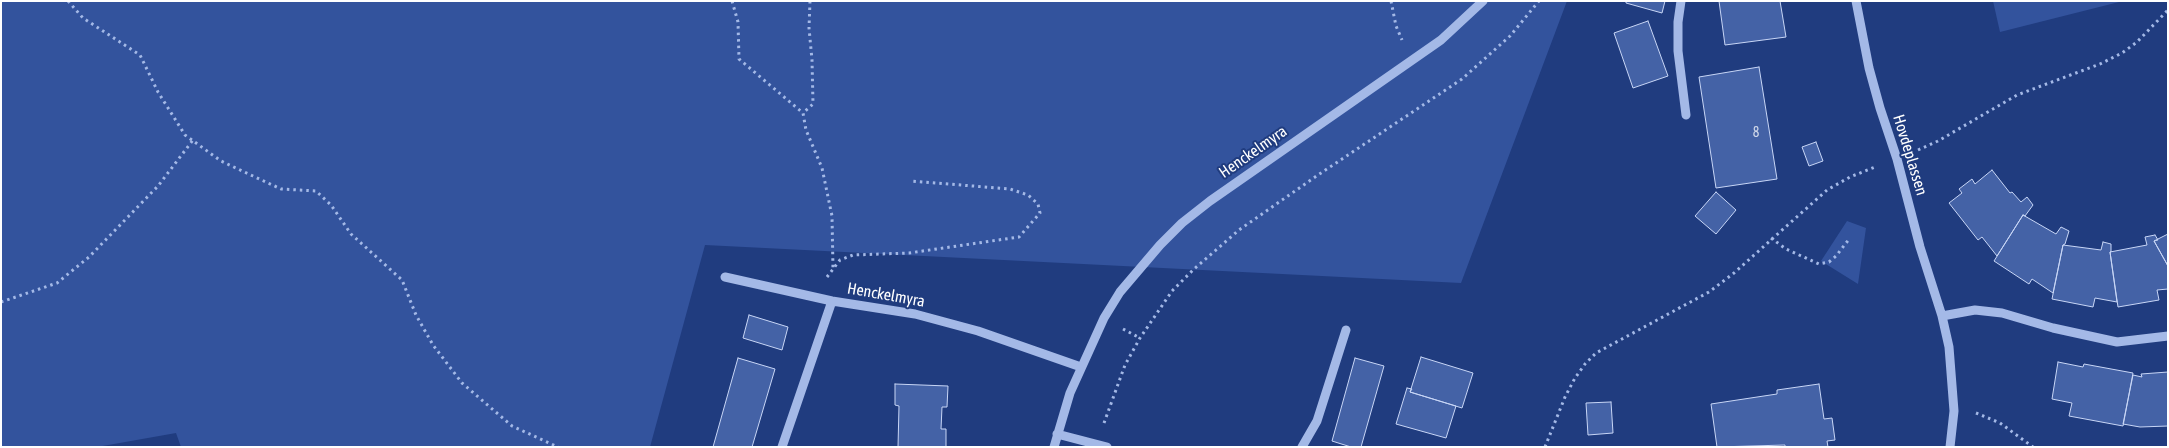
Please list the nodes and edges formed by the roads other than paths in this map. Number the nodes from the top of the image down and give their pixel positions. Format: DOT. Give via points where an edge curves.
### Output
graph roads {
  1 [pos="1483,1"];
  2 [pos="1681,1"];
  3 [pos="1856,1"];
  4 [pos="1686,115"];
  5 [pos="724,277"];
  6 [pos="832,302"];
  7 [pos="1942,316"];
  8 [pos="1346,330"];
  9 [pos="2168,336"];
  10 [pos="1081,367"];
  11 [pos="1057,434"];
  12 [pos="782,447"];
  13 [pos="1054,447"];
  14 [pos="1107,447"];
  15 [pos="1302,447"];
  16 [pos="1950,447"];
  1 -- 10 [label="street, Henckelmyra" via="1419,57 1240,179 1182,223 1140,266 1120,292"];
  2 -- 4 [label="street" via="1678,51"];
  3 -- 7 [label="street, Hovdeplassen" via="1871,76"];
  5 -- 6 [label="street"];
  6 -- 10 [label="street, Henckelmyra" via="915,314 978,331"];
  6 -- 12 [label="street, Henckelmyra"];
  7 -- 9 [label="street" via="1975,310 2002,313 2117,342"];
  7 -- 16 [label="street, Hovdeplassen" via="1949,347 1954,411"];
  8 -- 15 [label="street" via="1317,421"];
  10 -- 11 [label="street, Henckelmyra"];
  11 -- 13 [label="street, Henckelmyra"];
  11 -- 14 [label="street"];
}
